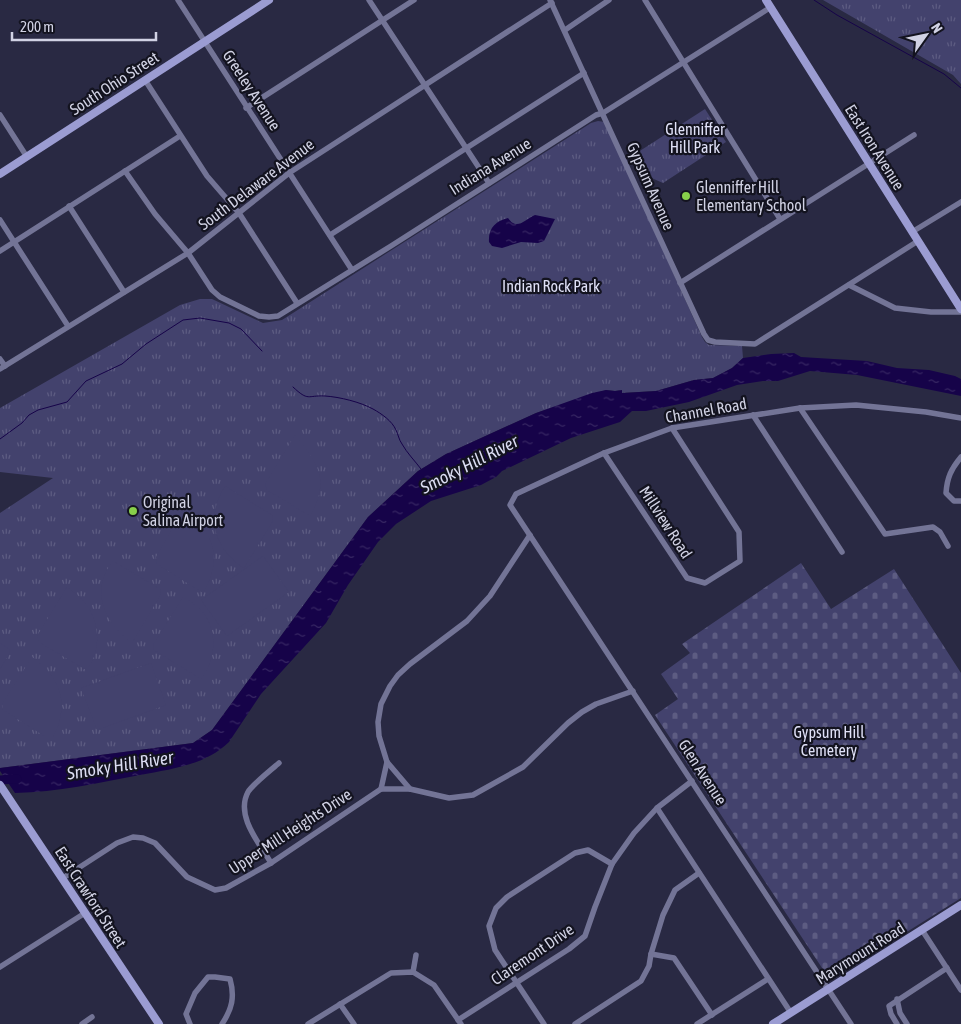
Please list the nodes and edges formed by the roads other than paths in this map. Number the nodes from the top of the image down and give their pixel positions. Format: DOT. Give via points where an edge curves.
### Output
graph roads {
  1 [pos="178,0"];
  2 [pos="269,0"];
  3 [pos="369,0"];
  4 [pos="414,0"];
  5 [pos="609,0"];
  6 [pos="645,0"];
  7 [pos="766,0"];
  8 [pos="551,2"];
  9 [pos="771,8"];
  10 [pos="382,20"];
  11 [pos="565,30"];
  12 [pos="204,42"];
  13 [pos="684,63"];
  14 [pos="584,72"];
  15 [pos="145,80"];
  16 [pos="425,84"];
  17 [pos="246,108"];
  18 [pos="603,113"];
  19 [pos="0,115"];
  20 [pos="914,135"];
  21 [pos="180,136"];
  22 [pos="466,148"];
  23 [pos="26,156"];
  24 [pos="869,163"];
  25 [pos="125,171"];
  26 [pos="289,172"];
  27 [pos="0,174"];
  28 [pos="489,182"];
  29 [pos="961,202"];
  30 [pos="69,206"];
  31 [pos="239,214"];
  32 [pos="780,219"];
  33 [pos="0,220"];
  34 [pos="912,232"];
  35 [pos="330,235"];
  36 [pos="918,240"];
  37 [pos="14,242"];
  38 [pos="0,251"];
  39 [pos="188,253"];
  40 [pos="352,270"];
  41 [pos="680,283"];
  42 [pos="849,285"];
  43 [pos="124,292"];
  44 [pos="296,303"];
  45 [pos="961,311"];
  46 [pos="68,326"];
  47 [pos="0,359"];
  48 [pos="2,368"];
  49 [pos="800,408"];
  50 [pos="753,415"];
  51 [pos="961,418"];
  52 [pos="672,428"];
  53 [pos="604,453"];
  54 [pos="961,457"];
  55 [pos="961,502"];
  56 [pos="530,535"];
  57 [pos="948,546"];
  58 [pos="842,552"];
  59 [pos="633,691"];
  60 [pos="387,762"];
  61 [pos="279,763"];
  62 [pos="692,781"];
  63 [pos="0,785"];
  64 [pos="381,789"];
  65 [pos="410,789"];
  66 [pos="657,808"];
  67 [pos="271,863"];
  68 [pos="612,864"];
  69 [pos="699,873"];
  70 [pos="62,878"];
  71 [pos="961,905"];
  72 [pos="85,913"];
  73 [pos="922,930"];
  74 [pos="651,954"];
  75 [pos="416,955"];
  76 [pos="0,967"];
  77 [pos="946,968"];
  78 [pos="413,972"];
  79 [pos="768,979"];
  80 [pos="516,983"];
  81 [pos="828,988"];
  82 [pos="961,990"];
  83 [pos="897,999"];
  84 [pos="340,1004"];
  85 [pos="791,1012"];
  86 [pos="712,1015"];
  87 [pos="92,1017"];
  88 [pos="459,1022"];
  89 [pos="82,1024"];
  90 [pos="159,1024"];
  91 [pos="190,1024"];
  92 [pos="222,1024"];
  93 [pos="308,1024"];
  94 [pos="354,1024"];
  95 [pos="544,1024"];
  96 [pos="575,1024"];
  97 [pos="697,1024"];
  98 [pos="773,1024"];
  99 [pos="851,1024"];
  100 [pos="897,1024"];
  101 [pos="907,1024"];
  1 -- 12 [label="street, Greeley Avenue"];
  2 -- 12 [label="street, South Ohio Street"];
  3 -- 10 [label="street"];
  4 -- 10 [label="street"];
  5 -- 11 [label="street"];
  6 -- 13 [label="street"];
  7 -- 9 [label="street, East Iron Avenue"];
  8 -- 11 [label="street, Gypsum Avenue"];
  8 -- 16 [label="street, South Delaware Avenue"];
  9 -- 13 [label="street, Indiana Avenue"];
  9 -- 24 [label="street, East Iron Avenue"];
  10 -- 16 [label="street"];
  10 -- 17 [label="street"];
  11 -- 14 [label="street, Gypsum Avenue"];
  12 -- 15 [label="street, South Ohio Street"];
  12 -- 17 [label="street, Greeley Avenue"];
  13 -- 18 [label="street, Indiana Avenue"];
  13 -- 32 [label="street"];
  14 -- 18 [label="street, Gypsum Avenue"];
  14 -- 22 [label="street"];
  15 -- 21 [label="street"];
  15 -- 23 [label="street, South Ohio Street"];
  16 -- 22 [label="street"];
  16 -- 26 [label="street, South Delaware Avenue"];
  17 -- 26 [label="street, Greeley Avenue"];
  18 -- 28 [label="street, Indiana Avenue"];
  18 -- 41 [label="street, Gypsum Avenue"];
  19 -- 23 [label="street"];
  20 -- 24 [label="street"];
  21 -- 25 [label="street"];
  21 -- 31 [label="street" via="207,176"];
  22 -- 28 [label="street"];
  22 -- 35 [label="street"];
  23 -- 27 [label="street, South Ohio Street"];
  24 -- 32 [label="street"];
  24 -- 34 [label="street, East Iron Avenue"];
  25 -- 30 [label="street"];
  25 -- 39 [label="street"];
  26 -- 31 [label="street, South Delaware Avenue"];
  26 -- 35 [label="street, Greeley Avenue"];
  28 -- 40 [label="street, Indiana Avenue"];
  29 -- 34 [label="street"];
  30 -- 37 [label="street"];
  30 -- 43 [label="street"];
  31 -- 39 [label="street, South Delaware Avenue"];
  31 -- 44 [label="street"];
  32 -- 41 [label="street"];
  33 -- 37 [label="street"];
  34 -- 36 [label="street, East Iron Avenue"];
  35 -- 40 [label="street, Greeley Avenue"];
  36 -- 42 [label="street"];
  36 -- 45 [label="street, East Iron Avenue"];
  37 -- 38 [label="street"];
  37 -- 46 [label="street"];
  39 -- 43 [label="street, South Delaware Avenue"];
  39 -- 44 [label="street, Indiana Avenue" via="212,290 259,316 278,316"];
  40 -- 44 [label="street, Indiana Avenue"];
  41 -- 42 [label="street, Gypsum Avenue" via="708,340 756,344"];
  42 -- 45 [label="street" via="895,308"];
  43 -- 46 [label="street, South Delaware Avenue"];
  46 -- 48 [label="street, South Delaware Avenue"];
  47 -- 48 [label="street"];
  49 -- 50 [label="street, Channel Road"];
  49 -- 51 [label="street, Channel Road" via="856,406"];
  49 -- 57 [label="street" via="884,534 933,527"];
  50 -- 52 [label="street, Channel Road"];
  50 -- 58 [label="street"];
  52 -- 53 [label="street, Channel Road"];
  52 -- 53 [label="street, Millview Road" via="739,532 740,561 705,583 687,578"];
  53 -- 56 [label="street, Channel Road" via="516,494 510,505"];
  54 -- 55 [label="street" via="947,478 946,493 954,501"];
  56 -- 59 [label="street, Glen Avenue"];
  56 -- 60 [label="street" via="490,596 467,621 398,674 390,686 381,704 378,722"];
  59 -- 62 [label="street, Glen Avenue"];
  59 -- 65 [label="street" via="582,712 523,768 474,795 449,798"];
  60 -- 64 [label="street"];
  60 -- 65 [label="street"];
  61 -- 67 [label="street" via="248,792 244,807 246,820"];
  62 -- 66 [label="street, Claremont Drive"];
  62 -- 81 [label="street, Glen Avenue"];
  63 -- 70 [label="street, East Crawford Street"];
  64 -- 65 [label="street"];
  64 -- 67 [label="street, Upper Mill Heights Drive"];
  66 -- 68 [label="street, Claremont Drive"];
  66 -- 69 [label="street"];
  67 -- 70 [label="street, Upper Mill Heights Drive" via="226,888 215,890 187,877 155,843 133,837 117,843"];
  68 -- 80 [label="street, Claremont Drive" via="585,936"];
  68 -- 80 [label="street" via="588,850 575,853 507,897 496,908 489,926 495,950"];
  69 -- 74 [label="street" via="675,890"];
  69 -- 79 [label="street"];
  70 -- 72 [label="street, East Crawford Street"];
  71 -- 73 [label="street, Marymount Road"];
  72 -- 76 [label="street"];
  72 -- 90 [label="street, East Crawford Street"];
  73 -- 77 [label="street"];
  73 -- 81 [label="street, Marymount Road"];
  74 -- 86 [label="street" via="674,958"];
  74 -- 96 [label="street" via="641,981"];
  75 -- 78 [label="street"];
  77 -- 82 [label="street"];
  77 -- 83 [label="street"];
  78 -- 84 [label="street" via="391,973"];
  78 -- 88 [label="street" via="434,985"];
  79 -- 85 [label="street"];
  79 -- 86 [label="street"];
  80 -- 88 [label="street, Claremont Drive"];
  80 -- 95 [label="street"];
  81 -- 85 [label="street, Marymount Road"];
  81 -- 99 [label="street, Glen Avenue"];
  83 -- 100 [label="street" via="889,1006"];
  83 -- 101 [label="street"];
  84 -- 93 [label="street"];
  84 -- 94 [label="street"];
  85 -- 98 [label="street, Marymount Road"];
  86 -- 97 [label="street"];
  87 -- 89 [label="street"];
  91 -- 92 [label="street" via="186,1014 195,993 208,977 215,977 230,979 233,991 230,1013"];
}
